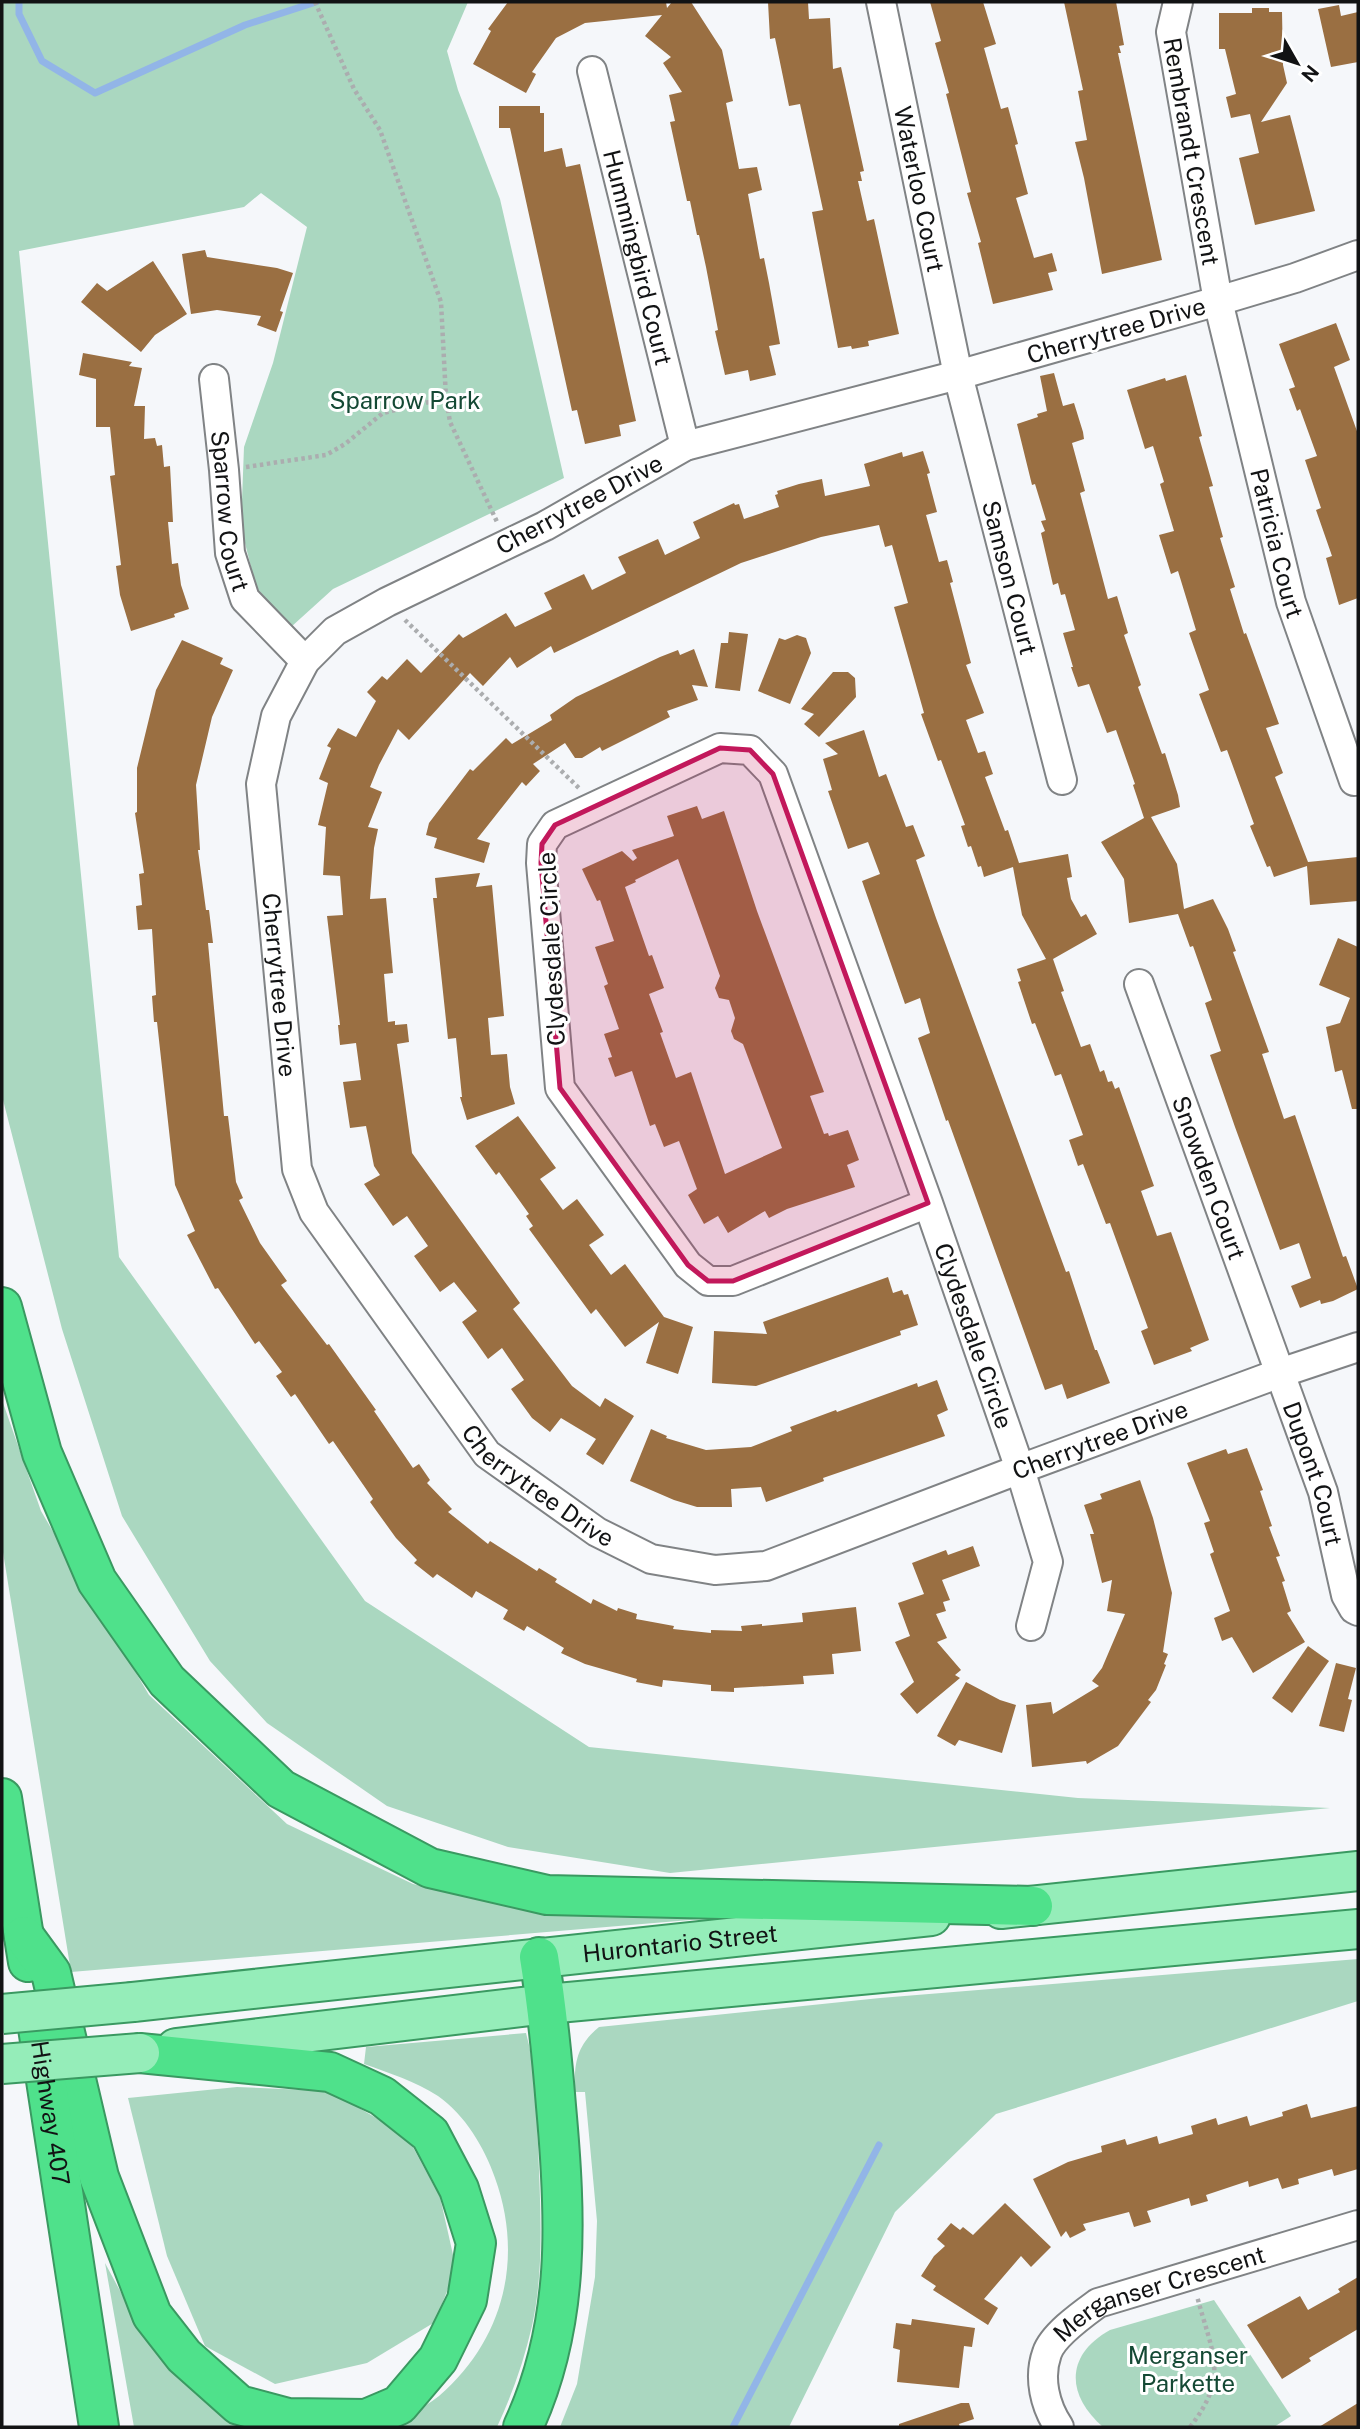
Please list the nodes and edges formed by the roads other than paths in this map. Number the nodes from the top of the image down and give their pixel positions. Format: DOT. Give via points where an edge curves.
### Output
graph roads {
  1 [pos="881,2"];
  2 [pos="1178,2"];
  3 [pos="592,71"];
  4 [pos="1358,255"];
  5 [pos="1218,301"];
  6 [pos="958,375"];
  7 [pos="214,379"];
  8 [pos="685,446"];
  9 [pos="305,662"];
  10 [pos="1062,780"];
  11 [pos="1354,781"];
  12 [pos="1139,984"];
  13 [pos="928,1203"];
  14 [pos="2,1307"];
  15 [pos="1358,1347"];
  16 [pos="1280,1373"];
  17 [pos="1020,1469"];
  18 [pos="1358,1611"];
  19 [pos="1031,1626"];
  20 [pos="2,1798"];
  21 [pos="1358,1871"];
  22 [pos="1033,1906"];
  23 [pos="1358,1929"];
  24 [pos="24,1936"];
  25 [pos="539,1957"];
  26 [pos="547,2004"];
  27 [pos="2,2014"];
  28 [pos="139,2053"];
  29 [pos="2,2064"];
  30 [pos="1358,2225"];
  31 [pos="99,2427"];
  32 [pos="523,2427"];
  33 [pos="1059,2427"];
  1 -- 6 [label="street, Waterloo Court"];
  2 -- 5 [label="street, Rembrandt Crescent" via="1171,32"];
  3 -- 8 [label="street, Hummingbird Court"];
  4 -- 5 [label="street, Cherrytree Drive"];
  5 -- 6 [label="street, Cherrytree Drive"];
  5 -- 11 [label="street, Patricia Court" via="1290,602"];
  6 -- 8 [label="street, Cherrytree Drive"];
  6 -- 10 [label="street, Samson Court"];
  7 -- 9 [label="street, Sparrow Court" via="230,553 245,599"];
  8 -- 9 [label="street, Cherrytree Drive" via="545,526 335,631"];
  9 -- 17 [label="street, Cherrytree Drive" via="276,716 261,784 297,1170 314,1212 487,1454 597,1532 651,1559 715,1570 766,1566"];
  12 -- 16 [label="street, Snowden Court"];
  13 -- 13 [label="street, Clydesdale Circle" via="773,774 750,750 720,748 555,825 542,844 541,863 560,1088 688,1265 708,1281 733,1281"];
  13 -- 17 [label="street, Clydesdale Circle"];
  14 -- 22 [label="highway" via="42,1453 97,1581 167,1681 281,1789 430,1868 547,1895"];
  15 -- 16 [label="street, Cherrytree Drive"];
  16 -- 17 [label="street, Cherrytree Drive"];
  16 -- 18 [label="street, Dupont Court" via="1323,1492 1346,1595"];
  17 -- 19 [label="street, Clydesdale Circle" via="1048,1562"];
  20 -- 24 [label="highway, Highway 407"];
  21 -- 22 [label="main road, Hurontario Street"];
  22 -- 25 [label="main road, Hurontario Street"];
  23 -- 26 [label="main road, Hurontario Street"];
  24 -- 28 [label="highway" via="51,1973 99,2177 123,2240 152,2315 184,2356 239,2405 288,2418 366,2419 399,2405 438,2359 467,2300 476,2243 459,2189 429,2134 382,2096 330,2072"];
  24 -- 31 [label="highway, Highway 407"];
  25 -- 26 [label="highway"];
  25 -- 27 [label="main road, Hurontario Street, bridge"];
  26 -- 28 [label="main road, Hurontario Street"];
  26 -- 32 [label="highway" via="564,2232 554,2330"];
  28 -- 29 [label="main road, Hurontario Street, bridge"];
  30 -- 33 [label="street, Merganser Crescent" via="1098,2303 1071,2322 1047,2351 1043,2384 1050,2413"];
}
